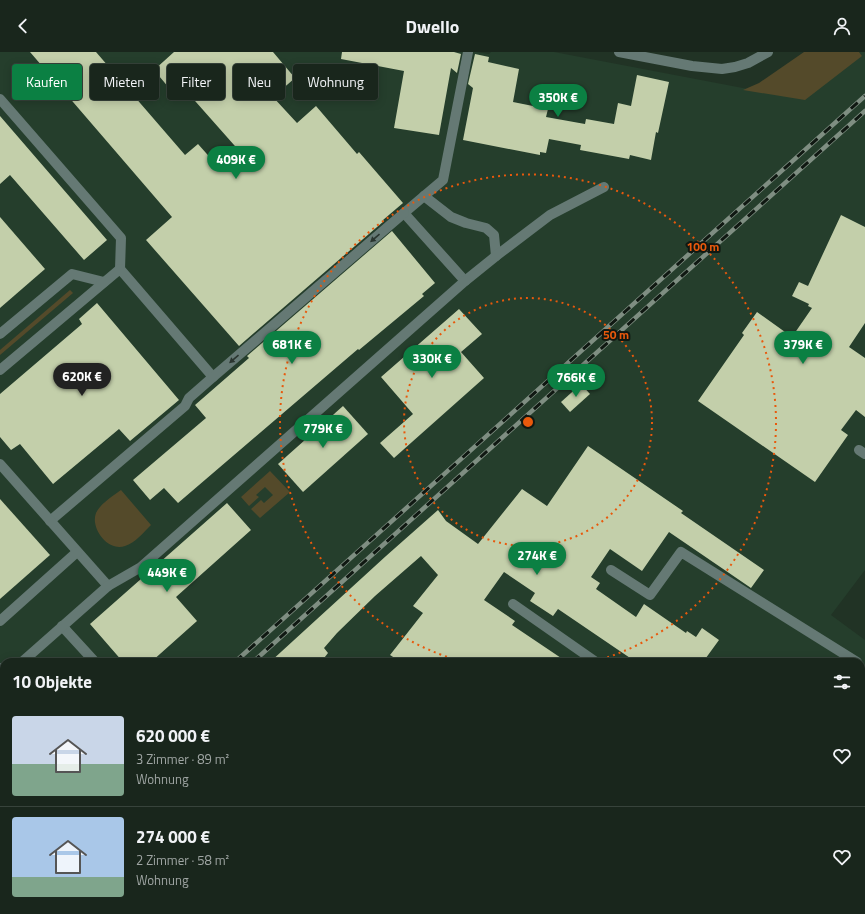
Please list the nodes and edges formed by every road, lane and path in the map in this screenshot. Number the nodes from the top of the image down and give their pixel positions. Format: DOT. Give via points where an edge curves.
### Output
graph roads {
  1 [pos="468,52"];
  2 [pos="619,52"];
  3 [pos="768,52"];
  4 [pos="0,99"];
  5 [pos="604,187"];
  6 [pos="424,196"];
  7 [pos="404,213"];
  8 [pos="496,256"];
  9 [pos="120,269"];
  10 [pos="465,281"];
  11 [pos="104,282"];
  12 [pos="0,334"];
  13 [pos="0,370"];
  14 [pos="213,378"];
  15 [pos="0,464"];
  16 [pos="50,521"];
  17 [pos="77,552"];
  18 [pos="611,570"];
  19 [pos="108,586"];
  20 [pos="513,604"];
  21 [pos="0,621"];
  22 [pos="62,626"];
  23 [pos="26,658"];
  24 [pos="91,658"];
  25 [pos="590,658"];
  26 [pos="851,658"];
  1 -- 6 [label="street" via="442,180"];
  2 -- 3 [label="street" via="722,69 748,63"];
  4 -- 9 [label="street" via="121,238"];
  5 -- 8 [label="street" via="550,215"];
  6 -- 7 [label="street"];
  6 -- 8 [label="street" via="451,217 466,224 486,228 494,235"];
  7 -- 10 [label="street"];
  7 -- 14 [label="street, one-way"];
  8 -- 10 [label="street"];
  9 -- 11 [label="street"];
  9 -- 14 [label="street"];
  10 -- 19 [label="street" via="141,567"];
  11 -- 12 [label="street" via="72,274"];
  11 -- 13 [label="street"];
  14 -- 16 [label="street" via="189,398 185,406"];
  15 -- 16 [label="street"];
  16 -- 17 [label="street"];
  17 -- 19 [label="street"];
  17 -- 21 [label="street"];
  18 -- 26 [label="street" via="650,595 681,552"];
  19 -- 22 [label="street"];
  20 -- 25 [label="street"];
  22 -- 23 [label="street"];
  22 -- 24 [label="street"];
}
